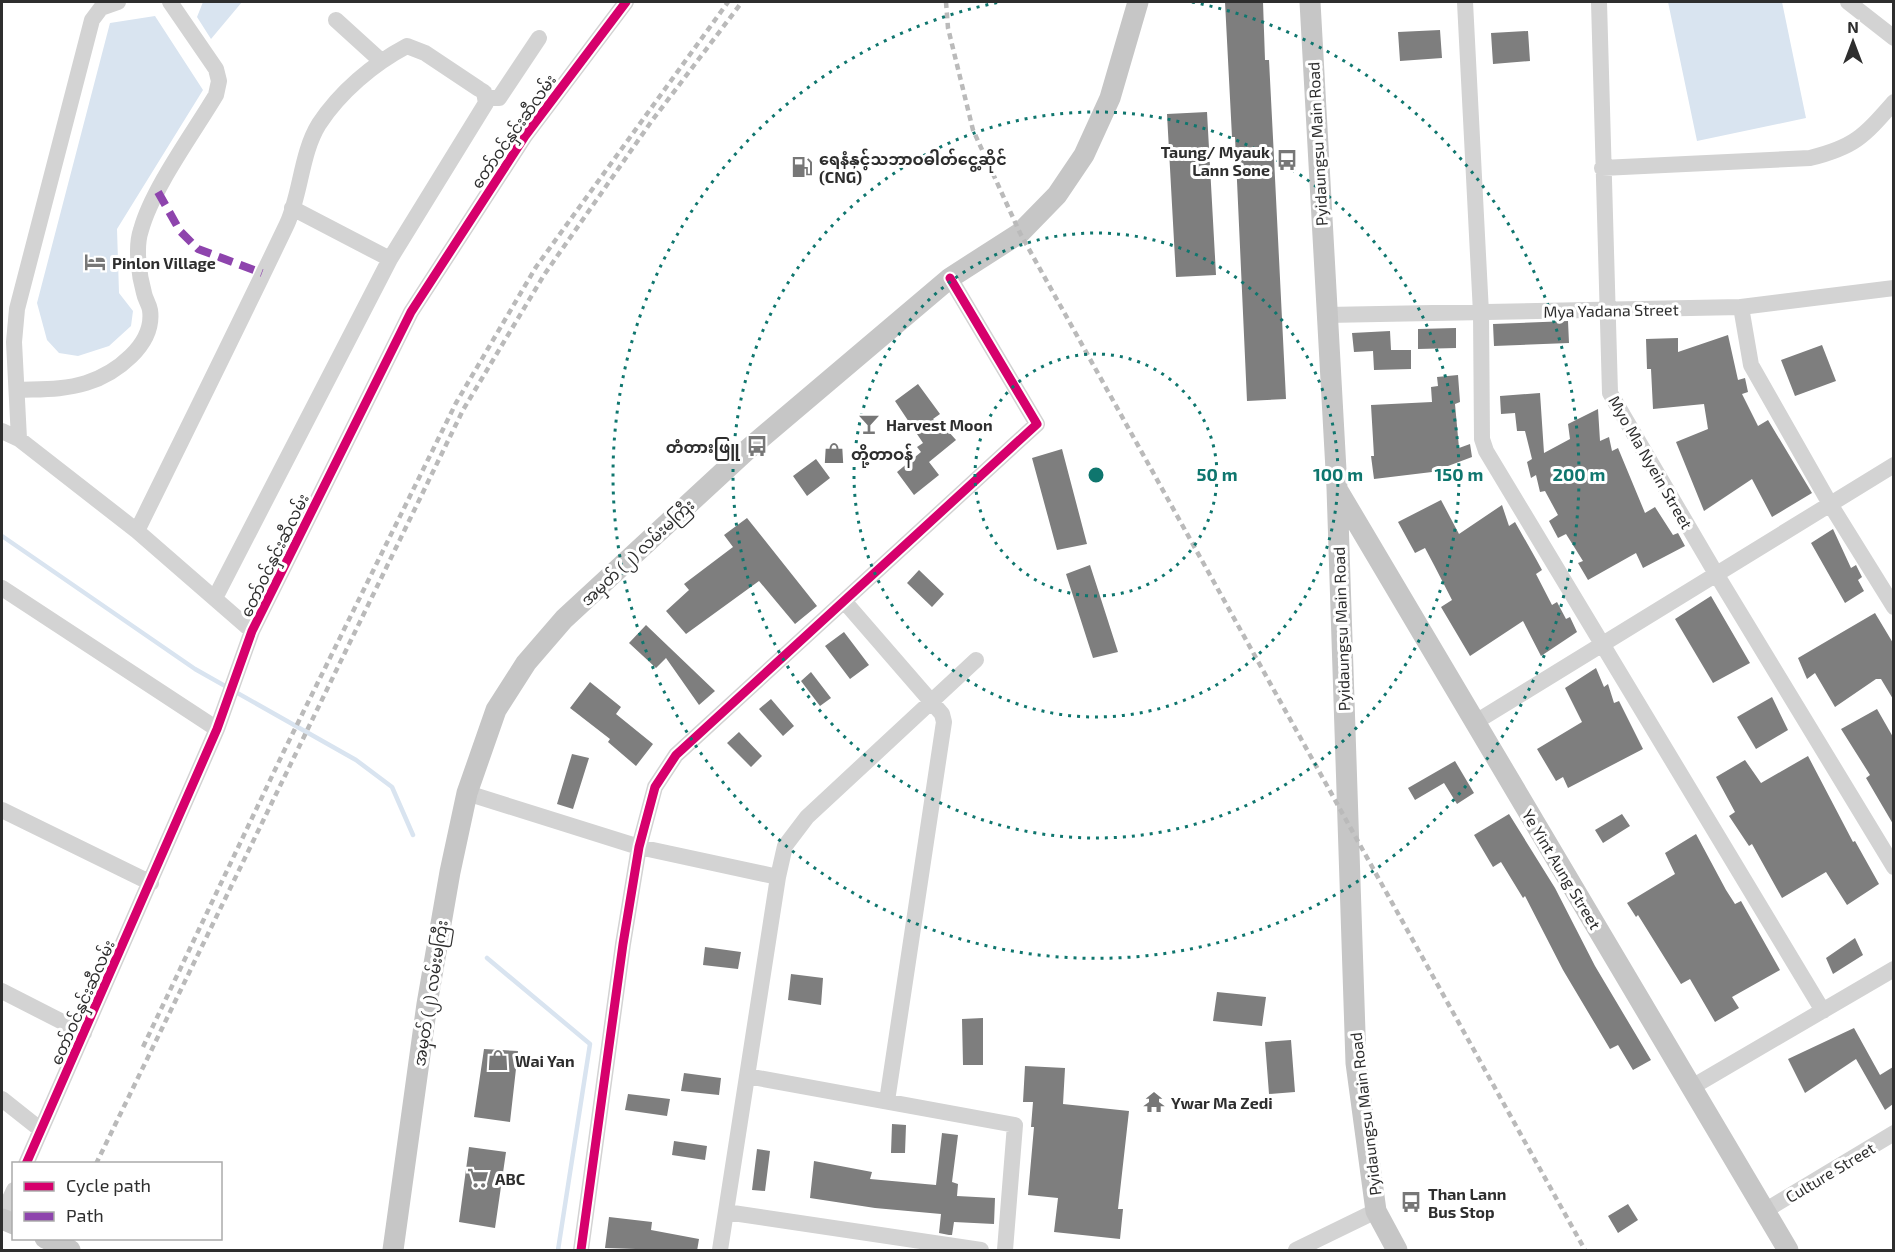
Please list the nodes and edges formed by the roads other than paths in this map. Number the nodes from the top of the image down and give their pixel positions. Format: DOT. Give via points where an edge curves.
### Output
graph roads {
  1 [pos="118,2"];
  2 [pos="170,2"];
  3 [pos="626,2"];
  4 [pos="1138,2"];
  5 [pos="1310,2"];
  6 [pos="1465,2"];
  7 [pos="1599,2"];
  8 [pos="1848,2"];
  9 [pos="336,20"];
  10 [pos="539,38"];
  11 [pos="1893,39"];
  12 [pos="380,60"];
  13 [pos="486,98"];
  14 [pos="1893,102"];
  15 [pos="1602,168"];
  16 [pos="292,208"];
  17 [pos="390,259"];
  18 [pos="950,278"];
  19 [pos="1893,288"];
  20 [pos="1741,307"];
  21 [pos="1608,310"];
  22 [pos="1481,313"];
  23 [pos="1326,315"];
  24 [pos="18,390"];
  25 [pos="2,431"];
  26 [pos="19,439"];
  27 [pos="1893,465"];
  28 [pos="1336,488"];
  29 [pos="1830,504"];
  30 [pos="137,531"];
  31 [pos="1715,572"];
  32 [pos="2,588"];
  33 [pos="215,598"];
  34 [pos="844,601"];
  35 [pos="1893,607"];
  36 [pos="252,631"];
  37 [pos="1602,643"];
  38 [pos="976,660"];
  39 [pos="931,701"];
  40 [pos="1474,723"];
  41 [pos="217,729"];
  42 [pos="466,793"];
  43 [pos="2,810"];
  44 [pos="639,847"];
  45 [pos="1893,867"];
  46 [pos="778,877"];
  47 [pos="151,883"];
  48 [pos="1893,969"];
  49 [pos="2,991"];
  50 [pos="1823,1011"];
  51 [pos="84,1033"];
  52 [pos="747,1076"];
  53 [pos="1692,1087"];
  54 [pos="2,1098"];
  55 [pos="887,1101"];
  56 [pos="41,1130"];
  57 [pos="1893,1133"];
  58 [pos="27,1162"];
  59 [pos="12,1194"];
  60 [pos="1766,1210"];
  61 [pos="1376,1211"];
  62 [pos="726,1212"];
  63 [pos="2,1217"];
  64 [pos="47,1240"];
  65 [pos="70,1251"];
  66 [pos="393,1251"];
  67 [pos="581,1251"];
  68 [pos="720,1251"];
  69 [pos="981,1251"];
  70 [pos="1005,1251"];
  71 [pos="1296,1251"];
  72 [pos="1397,1251"];
  73 [pos="1788,1251"];
  1 -- 24 [label="street" via="101,8 92,20 17,309 14,342"];
  2 -- 24 [label="street" via="216,69 219,81 216,94 148,208 140,232 139,262 151,327 128,359 105,374 58,389"];
  3 -- 36 [label="street, တော်ဝင်နှင်းဆီလမ်း" via="525,136 411,312"];
  4 -- 18 [label="main road, အမှတ် (၂) လမ်းမကြီး" via="1110,98 1084,155 1057,195 1020,233"];
  5 -- 23 [label="main road, Pyidaungsu Main Road"];
  6 -- 22 [label="street"];
  7 -- 15 [label="street, Myo Ma Nyein Street"];
  8 -- 11 [label="street"];
  9 -- 12 [label="street"];
  10 -- 13 [label="street" via="499,98"];
  12 -- 13 [label="street" via="406,46 425,53 479,89"];
  12 -- 16 [label="street" via="333,105 318,126"];
  13 -- 17 [label="street"];
  14 -- 15 [label="street" via="1863,137 1839,151 1810,158"];
  15 -- 21 [label="street, Myo Ma Nyein Street"];
  16 -- 17 [label="street"];
  16 -- 30 [label="street"];
  17 -- 33 [label="street"];
  18 -- 34 [label="street" via="1037,424"];
  18 -- 42 [label="main road, အမှတ် (၂) လမ်းမကြီး" via="747,450 564,620 526,663 496,710"];
  19 -- 20 [label="street, Mya Yadana Street"];
  20 -- 21 [label="street, Mya Yadana Street"];
  20 -- 29 [label="street" via="1751,365"];
  21 -- 22 [label="street, Mya Yadana Street"];
  21 -- 31 [label="street, Myo Ma Nyein Street" via="1610,393"];
  22 -- 23 [label="street, Mya Yadana Street"];
  22 -- 37 [label="street" via="1482,439 1486,451"];
  23 -- 28 [label="main road, Pyidaungsu Main Road"];
  24 -- 26 [label="street"];
  25 -- 26 [label="street"];
  26 -- 30 [label="street"];
  27 -- 29 [label="street"];
  28 -- 40 [label="main road, Ye Yint Aung Street"];
  28 -- 61 [label="main road, Pyidaungsu Main Road" via="1356,1063"];
  29 -- 31 [label="street"];
  29 -- 35 [label="street"];
  30 -- 33 [label="street"];
  31 -- 37 [label="street"];
  31 -- 45 [label="street, Myo Ma Nyein Street"];
  32 -- 41 [label="street"];
  33 -- 36 [label="street"];
  34 -- 39 [label="street"];
  34 -- 44 [label="street" via="676,755 655,788"];
  36 -- 41 [label="street, တော်ဝင်နှင်းဆီလမ်း"];
  37 -- 40 [label="street"];
  37 -- 50 [label="street"];
  38 -- 39 [label="street"];
  39 -- 46 [label="street" via="807,817 785,846"];
  39 -- 55 [label="street" via="944,722"];
  40 -- 53 [label="main road, Ye Yint Aung Street"];
  41 -- 47 [label="street, တော်ဝင်နှင်းဆီလမ်း"];
  42 -- 44 [label="street"];
  42 -- 66 [label="main road, အမှတ် (၂) လမ်းမကြီး" via="427,1004"];
  43 -- 47 [label="street"];
  44 -- 46 [label="street"];
  44 -- 67 [label="street"];
  46 -- 52 [label="street"];
  47 -- 51 [label="street, တော်ဝင်နှင်းဆီလမ်း"];
  48 -- 50 [label="street"];
  49 -- 51 [label="street"];
  50 -- 53 [label="street"];
  51 -- 56 [label="street, တော်ဝင်နှင်းဆီလမ်း"];
  52 -- 55 [label="street"];
  52 -- 62 [label="street"];
  53 -- 60 [label="main road, Ye Yint Aung Street"];
  54 -- 56 [label="street"];
  55 -- 70 [label="street" via="1015,1125"];
  56 -- 58 [label="street, တော်ဝင်နှင်းဆီလမ်း"];
  57 -- 60 [label="street, Culture Street"];
  59 -- 63 [label="street"];
  60 -- 73 [label="main road, Ye Yint Aung Street"];
  61 -- 71 [label="street"];
  61 -- 72 [label="main road, Pyidaungsu Main Road"];
  62 -- 68 [label="street"];
  62 -- 69 [label="street"];
  64 -- 65 [label="main road, bridge"];
}
